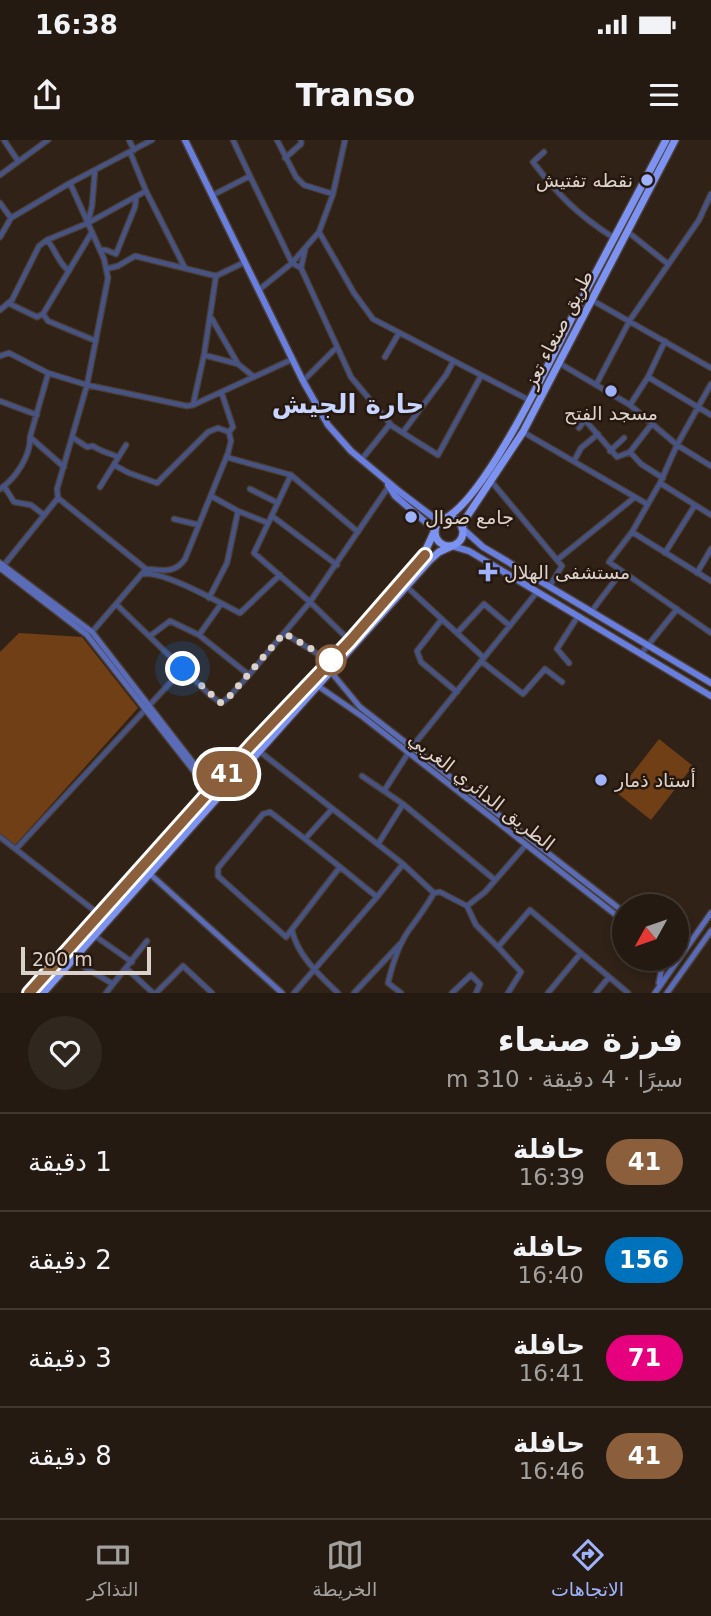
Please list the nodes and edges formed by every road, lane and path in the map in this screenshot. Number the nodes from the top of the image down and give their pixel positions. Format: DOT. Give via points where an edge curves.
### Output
graph roads {
  1 [pos="4,140"];
  2 [pos="47,140"];
  3 [pos="129,140"];
  4 [pos="152,140"];
  5 [pos="186,140"];
  6 [pos="233,140"];
  7 [pos="277,140"];
  8 [pos="301,140"];
  9 [pos="345,140"];
  10 [pos="666,140"];
  11 [pos="675,140"];
  12 [pos="132,151"];
  13 [pos="544,152"];
  14 [pos="285,158"];
  15 [pos="19,161"];
  16 [pos="95,170"];
  17 [pos="0,175"];
  18 [pos="250,176"];
  19 [pos="70,183"];
  20 [pos="146,191"];
  21 [pos="333,194"];
  22 [pos="711,194"];
  23 [pos="213,195"];
  24 [pos="136,198"];
  25 [pos="0,203"];
  26 [pos="11,218"];
  27 [pos="88,223"];
  28 [pos="92,232"];
  29 [pos="319,232"];
  30 [pos="627,232"];
  31 [pos="0,237"];
  32 [pos="614,239"];
  33 [pos="47,240"];
  34 [pos="100,250"];
  35 [pos="305,250"];
  36 [pos="246,262"];
  37 [pos="292,263"];
  38 [pos="668,264"];
  39 [pos="185,268"];
  40 [pos="301,268"];
  41 [pos="106,269"];
  42 [pos="69,271"];
  43 [pos="216,276"];
  44 [pos="260,289"];
  45 [pos="588,297"];
  46 [pos="8,303"];
  47 [pos="0,310"];
  48 [pos="43,314"];
  49 [pos="212,318"];
  50 [pos="630,320"];
  51 [pos="399,333"];
  52 [pos="96,341"];
  53 [pos="666,341"];
  54 [pos="337,346"];
  55 [pos="204,355"];
  56 [pos="0,356"];
  57 [pos="385,357"];
  58 [pos="293,359"];
  59 [pos="453,362"];
  60 [pos="559,363"];
  61 [pos="238,364"];
  62 [pos="711,368"];
  63 [pos="48,373"];
  64 [pos="481,376"];
  65 [pos="254,377"];
  66 [pos="648,377"];
  67 [pos="303,381"];
  68 [pos="711,384"];
  69 [pos="87,385"];
  70 [pos="596,386"];
  71 [pos="222,394"];
  72 [pos="529,400"];
  73 [pos="0,401"];
  74 [pos="193,405"];
  75 [pos="630,405"];
  76 [pos="699,408"];
  77 [pos="37,415"];
  78 [pos="711,415"];
  79 [pos="390,424"];
  80 [pos="651,425"];
  81 [pos="579,428"];
  82 [pos="229,432"];
  83 [pos="403,432"];
  84 [pos="523,432"];
  85 [pos="598,434"];
  86 [pos="30,437"];
  87 [pos="72,437"];
  88 [pos="624,438"];
  89 [pos="126,445"];
  90 [pos="677,446"];
  91 [pos="610,451"];
  92 [pos="630,452"];
  93 [pos="118,457"];
  94 [pos="226,457"];
  95 [pos="361,460"];
  96 [pos="574,461"];
  97 [pos="114,465"];
  98 [pos="711,466"];
  99 [pos="64,467"];
  100 [pos="291,475"];
  101 [pos="383,478"];
  102 [pos="661,480"];
  103 [pos="491,481"];
  104 [pos="389,486"];
  105 [pos="100,487"];
  106 [pos="2,488"];
  107 [pos="250,489"];
  108 [pos="211,496"];
  109 [pos="635,497"];
  110 [pos="58,498"];
  111 [pos="278,503"];
  112 [pos="647,504"];
  113 [pos="695,505"];
  114 [pos="238,511"];
  115 [pos="44,515"];
  116 [pos="711,515"];
  117 [pos="272,516"];
  118 [pos="174,519"];
  119 [pos="444,519"];
  120 [pos="268,523"];
  121 [pos="199,525"];
  122 [pos="462,528"];
  123 [pos="435,530"];
  124 [pos="632,532"];
  125 [pos="358,533"];
  126 [pos="452,546"];
  127 [pos="711,549"];
  128 [pos="665,553"];
  129 [pos="427,557"];
  130 [pos="556,560"];
  131 [pos="337,565"];
  132 [pos="1,566"];
  133 [pos="146,569"];
  134 [pos="622,571"];
  135 [pos="697,573"];
  136 [pos="280,575"];
  137 [pos="140,576"];
  138 [pos="711,581"];
  139 [pos="407,587"];
  140 [pos="549,587"];
  141 [pos="537,592"];
  142 [pos="209,598"];
  143 [pos="310,602"];
  144 [pos="116,604"];
  145 [pos="221,604"];
  146 [pos="677,609"];
  147 [pos="591,612"];
  148 [pos="578,616"];
  149 [pos="442,620"];
  150 [pos="510,625"];
  151 [pos="92,632"];
  152 [pos="284,633"];
  153 [pos="457,633"];
  154 [pos="711,633"];
  155 [pos="199,635"];
  156 [pos="149,636"];
  157 [pos="350,641"];
  158 [pos="648,646"];
  159 [pos="343,654"];
  160 [pos="641,654"];
  161 [pos="483,659"];
  162 [pos="330,662"];
  163 [pos="569,663"];
  164 [pos="183,669"];
  165 [pos="331,672"];
  166 [pos="249,675"];
  167 [pos="562,682"];
  168 [pos="711,683"];
  169 [pos="318,686"];
  170 [pos="457,692"];
  171 [pos="711,696"];
  172 [pos="147,708"];
  173 [pos="412,747"];
  174 [pos="259,751"];
  175 [pos="407,753"];
  176 [pos="231,770"];
  177 [pos="362,776"];
  178 [pos="384,791"];
  179 [pos="402,804"];
  180 [pos="332,809"];
  181 [pos="193,812"];
  182 [pos="0,838"];
  183 [pos="304,839"];
  184 [pos="378,844"];
  185 [pos="525,846"];
  186 [pos="16,849"];
  187 [pos="403,864"];
  188 [pos="340,867"];
  189 [pos="150,874"];
  190 [pos="495,880"];
  191 [pos="434,893"];
  192 [pos="377,897"];
  193 [pos="612,903"];
  194 [pos="467,906"];
  195 [pos="612,912"];
  196 [pos="711,912"];
  197 [pos="100,915"];
  198 [pos="292,929"];
  199 [pos="711,931"];
  200 [pos="95,936"];
  201 [pos="690,940"];
  202 [pos="147,941"];
  203 [pos="404,942"];
  204 [pos="498,947"];
  205 [pos="582,953"];
  206 [pos="690,960"];
  207 [pos="74,961"];
  208 [pos="132,962"];
  209 [pos="127,969"];
  210 [pos="314,970"];
  211 [pos="660,971"];
  212 [pos="668,971"];
  213 [pos="683,971"];
  214 [pos="609,977"];
  215 [pos="114,984"];
  216 [pos="29,993"];
  217 [pos="43,993"];
  218 [pos="106,993"];
  219 [pos="154,993"];
  220 [pos="212,993"];
  221 [pos="282,993"];
  222 [pos="294,993"];
  223 [pos="338,993"];
  224 [pos="354,993"];
  225 [pos="401,993"];
  226 [pos="452,993"];
  227 [pos="476,993"];
  228 [pos="508,993"];
  229 [pos="548,993"];
  230 [pos="597,993"];
  231 [pos="628,993"];
  232 [pos="655,993"];
  233 [pos="667,993"];
  1 -- 15 [label="street"];
  2 -- 15 [label="street"];
  3 -- 12 [label="street"];
  4 -- 12 [label="street"];
  5 -- 23 [label="main road"];
  6 -- 18 [label="street"];
  7 -- 14 [label="street"];
  8 -- 14 [label="street"];
  9 -- 21 [label="street"];
  10 -- 32 [label="highway, طريق صنعاء تعز"];
  11 -- 30 [label="highway, طريق صنعاء تعز"];
  12 -- 16 [label="street"];
  12 -- 20 [label="street"];
  13 -- 32 [label="street" via="533,162 559,195"];
  14 -- 21 [label="street" via="304,185"];
  15 -- 17 [label="street"];
  16 -- 19 [label="street"];
  16 -- 27 [label="street"];
  18 -- 23 [label="street"];
  18 -- 37 [label="street"];
  19 -- 26 [label="street"];
  19 -- 27 [label="street"];
  20 -- 24 [label="street"];
  20 -- 39 [label="street"];
  21 -- 29 [label="street"];
  22 -- 38 [label="street"];
  23 -- 36 [label="main road"];
  24 -- 27 [label="street"];
  24 -- 34 [label="street" via="121,247 116,254"];
  25 -- 26 [label="street"];
  26 -- 31 [label="street"];
  27 -- 28 [label="street"];
  27 -- 33 [label="street"];
  28 -- 34 [label="street"];
  28 -- 42 [label="street"];
  29 -- 35 [label="street"];
  29 -- 51 [label="street" via="373,319"];
  30 -- 38 [label="street"];
  30 -- 45 [label="highway, طريق صنعاء تعز"];
  32 -- 45 [label="highway, طريق صنعاء تعز"];
  33 -- 42 [label="street"];
  33 -- 46 [label="street" via="39,246"];
  34 -- 41 [label="street"];
  35 -- 37 [label="street"];
  35 -- 40 [label="street"];
  36 -- 43 [label="street"];
  36 -- 44 [label="main road"];
  37 -- 40 [label="street"];
  37 -- 44 [label="street"];
  38 -- 50 [label="street"];
  39 -- 41 [label="street" via="135,256"];
  39 -- 43 [label="street"];
  40 -- 54 [label="street"];
  41 -- 52 [label="street"];
  42 -- 48 [label="street"];
  43 -- 49 [label="street"];
  44 -- 58 [label="main road"];
  45 -- 50 [label="street"];
  45 -- 60 [label="highway, طريق صنعاء تعز"];
  45 -- 72 [label="highway, طريق صنعاء تعز"];
  46 -- 47 [label="street"];
  46 -- 48 [label="street" via="37,317"];
  48 -- 52 [label="street" via="48,321"];
  49 -- 55 [label="street"];
  49 -- 61 [label="street"];
  50 -- 53 [label="street"];
  50 -- 70 [label="street"];
  51 -- 57 [label="street"];
  51 -- 59 [label="street"];
  52 -- 69 [label="street"];
  53 -- 62 [label="street"];
  53 -- 66 [label="street"];
  54 -- 67 [label="street"];
  54 -- 79 [label="street" via="351,377"];
  55 -- 61 [label="street"];
  55 -- 74 [label="street"];
  56 -- 63 [label="street" via="9,353"];
  58 -- 65 [label="street"];
  58 -- 67 [label="main road"];
  59 -- 64 [label="street"];
  59 -- 83 [label="street"];
  60 -- 70 [label="street"];
  60 -- 84 [label="highway, طريق صنعاء تعز"];
  61 -- 65 [label="street"];
  63 -- 69 [label="street"];
  63 -- 77 [label="street"];
  64 -- 72 [label="street"];
  64 -- 83 [label="street" via="438,455"];
  65 -- 71 [label="street"];
  66 -- 75 [label="street"];
  66 -- 76 [label="street"];
  67 -- 95 [label="main road" via="328,425"];
  68 -- 76 [label="street"];
  69 -- 74 [label="street"];
  69 -- 87 [label="street"];
  70 -- 75 [label="street"];
  71 -- 74 [label="street"];
  71 -- 82 [label="street" via="233,427"];
  72 -- 119 [label="highway, طريق صنعاء تعز" via="482,480 460,509"];
  73 -- 77 [label="street"];
  75 -- 80 [label="street"];
  76 -- 78 [label="street"];
  76 -- 90 [label="street"];
  77 -- 86 [label="street"];
  79 -- 83 [label="street"];
  79 -- 95 [label="street"];
  80 -- 90 [label="street"];
  80 -- 92 [label="street"];
  81 -- 85 [label="street" via="584,419"];
  82 -- 94 [label="street"];
  82 -- 97 [label="street" via="218,428 208,432 157,483"];
  84 -- 96 [label="street"];
  84 -- 103 [label="highway, طريق صنعاء تعز"];
  85 -- 91 [label="street"];
  85 -- 96 [label="street"];
  86 -- 99 [label="street"];
  86 -- 106 [label="street" via="21,465"];
  87 -- 93 [label="street"];
  87 -- 99 [label="street"];
  88 -- 91 [label="street"];
  89 -- 93 [label="street"];
  90 -- 98 [label="street"];
  90 -- 102 [label="street"];
  91 -- 92 [label="street" via="617,457"];
  92 -- 102 [label="street"];
  93 -- 97 [label="street"];
  94 -- 100 [label="street"];
  94 -- 108 [label="street"];
  95 -- 101 [label="main road"];
  96 -- 109 [label="street"];
  97 -- 105 [label="street"];
  99 -- 110 [label="street"];
  100 -- 111 [label="street"];
  100 -- 125 [label="street"];
  101 -- 104 [label="main road"];
  101 -- 119 [label="main road" via="433,517"];
  102 -- 112 [label="street"];
  102 -- 113 [label="street"];
  103 -- 122 [label="highway, طريق صنعاء تعز"];
  103 -- 130 [label="street"];
  104 -- 123 [label="main road"];
  104 -- 125 [label="street"];
  106 -- 115 [label="street" via="14,502 31,505"];
  107 -- 111 [label="street"];
  108 -- 114 [label="street"];
  108 -- 121 [label="street"];
  109 -- 112 [label="street"];
  109 -- 130 [label="street"];
  110 -- 115 [label="street"];
  110 -- 133 [label="street"];
  111 -- 117 [label="street"];
  112 -- 124 [label="street"];
  113 -- 116 [label="street"];
  113 -- 128 [label="street"];
  114 -- 120 [label="street"];
  114 -- 142 [label="street" via="227,563"];
  115 -- 132 [label="street"];
  117 -- 120 [label="street"];
  117 -- 131 [label="street"];
  118 -- 121 [label="street"];
  119 -- 122 [label="highway" via="453,519"];
  119 -- 123 [label="highway"];
  120 -- 136 [label="street" via="254,553"];
  121 -- 133 [label="street" via="179,568"];
  122 -- 126 [label="highway" via="460,541"];
  122 -- 140 [label="main road" via="482,547"];
  123 -- 126 [label="highway" via="439,542"];
  123 -- 129 [label="highway"];
  124 -- 128 [label="street"];
  124 -- 134 [label="street" via="609,562"];
  125 -- 131 [label="street"];
  126 -- 129 [label="highway"];
  126 -- 141 [label="main road" via="469,551"];
  127 -- 135 [label="street"];
  128 -- 135 [label="street"];
  129 -- 139 [label="highway"];
  129 -- 157 [label="highway"];
  130 -- 140 [label="street" via="562,566"];
  131 -- 143 [label="street"];
  132 -- 151 [label="main road"];
  132 -- 172 [label="main road" via="87,635"];
  133 -- 137 [label="street"];
  134 -- 146 [label="street"];
  134 -- 147 [label="street"];
  135 -- 138 [label="street"];
  136 -- 143 [label="street"];
  136 -- 145 [label="street" via="240,613"];
  137 -- 142 [label="street" via="163,575"];
  137 -- 144 [label="street"];
  139 -- 149 [label="street"];
  139 -- 159 [label="highway"];
  140 -- 147 [label="main road"];
  141 -- 148 [label="main road"];
  141 -- 150 [label="street"];
  142 -- 145 [label="street"];
  143 -- 152 [label="street"];
  143 -- 157 [label="street"];
  144 -- 151 [label="street"];
  144 -- 156 [label="street"];
  145 -- 155 [label="street"];
  146 -- 154 [label="street"];
  146 -- 158 [label="street"];
  147 -- 158 [label="main road"];
  148 -- 160 [label="main road"];
  148 -- 163 [label="street" via="557,649"];
  149 -- 153 [label="street"];
  149 -- 170 [label="street" via="417,651 421,662"];
  150 -- 153 [label="street" via="484,604"];
  150 -- 161 [label="street"];
  151 -- 172 [label="main road"];
  152 -- 162 [label="street"];
  152 -- 166 [label="street"];
  153 -- 161 [label="street"];
  155 -- 156 [label="street" via="170,621"];
  155 -- 166 [label="street"];
  156 -- 164 [label="street"];
  157 -- 159 [label="highway"];
  158 -- 160 [label="street"];
  158 -- 168 [label="main road"];
  159 -- 162 [label="highway"];
  159 -- 165 [label="highway"];
  160 -- 171 [label="main road"];
  161 -- 167 [label="street" via="523,694 545,669"];
  161 -- 170 [label="street"];
  162 -- 176 [label="highway"];
  164 -- 166 [label="street" via="221,703"];
  164 -- 172 [label="street"];
  165 -- 169 [label="highway"];
  165 -- 173 [label="main road, الطريق الدائري الغربي" via="360,707"];
  169 -- 174 [label="highway"];
  169 -- 175 [label="main road, الطريق الدائري الغربي"];
  170 -- 173 [label="street"];
  172 -- 176 [label="main road" via="198,768 215,775"];
  172 -- 181 [label="main road" via="201,780"];
  172 -- 186 [label="street"];
  173 -- 175 [label="street"];
  173 -- 193 [label="main road, الطريق الدائري الغربي"];
  174 -- 180 [label="street"];
  174 -- 189 [label="highway"];
  175 -- 178 [label="street"];
  175 -- 185 [label="main road, الطريق الدائري الغربي"];
  176 -- 181 [label="highway"];
  177 -- 178 [label="street"];
  178 -- 179 [label="street"];
  179 -- 184 [label="street"];
  179 -- 190 [label="street"];
  180 -- 183 [label="street"];
  180 -- 184 [label="street"];
  181 -- 197 [label="highway"];
  182 -- 186 [label="street"];
  183 -- 188 [label="street"];
  183 -- 198 [label="street" via="270,813 263,814 218,868 218,876 286,937"];
  184 -- 187 [label="street"];
  185 -- 190 [label="street"];
  185 -- 195 [label="main road, الطريق الدائري الغربي"];
  186 -- 197 [label="street"];
  187 -- 191 [label="street"];
  187 -- 192 [label="street"];
  188 -- 192 [label="street"];
  188 -- 198 [label="street"];
  189 -- 200 [label="highway"];
  189 -- 221 [label="main road"];
  190 -- 194 [label="street"];
  191 -- 194 [label="street"];
  191 -- 203 [label="street"];
  192 -- 210 [label="street"];
  194 -- 204 [label="street" via="476,926"];
  196 -- 201 [label="main road"];
  197 -- 216 [label="highway"];
  198 -- 210 [label="street"];
  199 -- 206 [label="main road"];
  200 -- 207 [label="highway"];
  200 -- 208 [label="street"];
  202 -- 208 [label="street"];
  203 -- 224 [label="street"];
  203 -- 225 [label="street" via="388,983"];
  204 -- 205 [label="street" via="530,910"];
  204 -- 228 [label="street" via="521,972"];
  205 -- 214 [label="street"];
  205 -- 229 [label="street"];
  207 -- 215 [label="street"];
  207 -- 217 [label="highway"];
  208 -- 209 [label="street"];
  209 -- 215 [label="street"];
  209 -- 219 [label="street"];
  210 -- 222 [label="street"];
  210 -- 223 [label="street"];
  211 -- 232 [label="main road"];
  212 -- 232 [label="main road"];
  213 -- 233 [label="main road"];
  214 -- 230 [label="street"];
  214 -- 231 [label="street"];
  215 -- 218 [label="street"];
  219 -- 220 [label="street" via="183,966"];
  226 -- 227 [label="street" via="471,975 480,984"];
}
